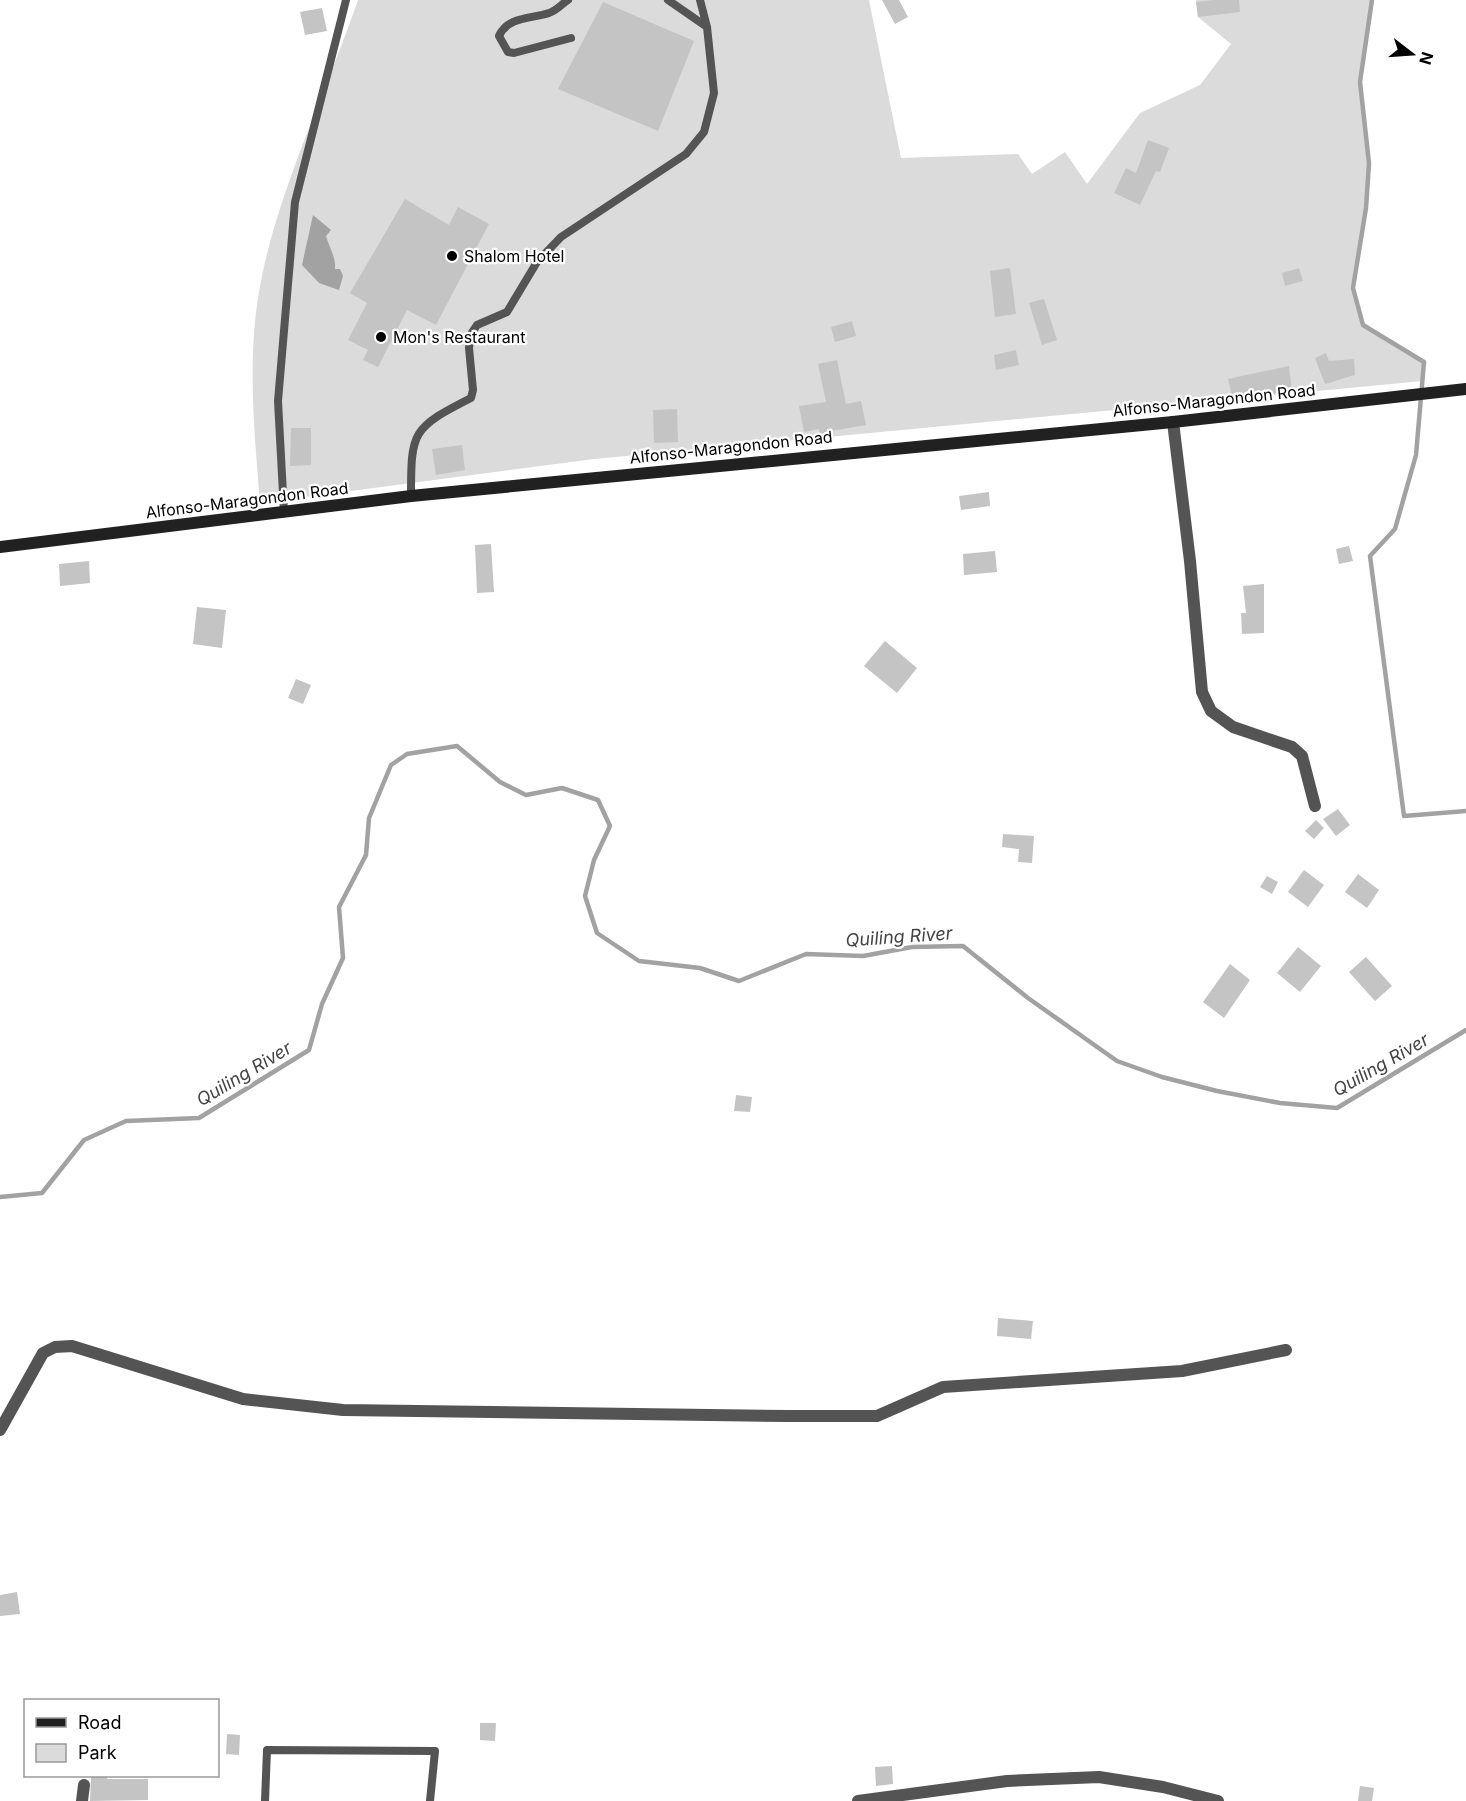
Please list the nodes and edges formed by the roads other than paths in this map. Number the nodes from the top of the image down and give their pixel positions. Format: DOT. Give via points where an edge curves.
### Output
graph roads {
  1 [pos="346,0"];
  2 [pos="568,0"];
  3 [pos="668,0"];
  4 [pos="700,0"];
  5 [pos="707,27"];
  6 [pos="571,38"];
  7 [pos="1466,389"];
  8 [pos="1173,422"];
  9 [pos="411,496"];
  10 [pos="284,512"];
  11 [pos="0,547"];
  12 [pos="1315,806"];
  13 [pos="1286,1350"];
  14 [pos="0,1430"];
  15 [pos="84,1785"];
  16 [pos="82,1801"];
  17 [pos="265,1801"];
  18 [pos="430,1801"];
  19 [pos="858,1801"];
  20 [pos="1218,1801"];
  1 -- 10 [label="lane" via="295,202 279,401"];
  2 -- 6 [label="lane" via="550,13 508,25 500,36 508,52 514,53"];
  3 -- 5 [label="lane"];
  4 -- 5 [label="lane"];
  5 -- 9 [label="lane" via="714,93 704,132 686,154 561,237 537,262 507,312 477,325 469,348 471,398 435,416 421,428 413,443"];
  7 -- 8 [label="street, Alfonso-Maragondon Road"];
  8 -- 9 [label="street, Alfonso-Maragondon Road"];
  8 -- 12 [label="street" via="1202,692 1211,711 1233,727 1292,747 1302,756"];
  9 -- 10 [label="street, Alfonso-Maragondon Road"];
  10 -- 11 [label="street, Alfonso-Maragondon Road"];
  13 -- 14 [label="street" via="1182,1371 943,1387 877,1416 788,1416 343,1410 243,1399 72,1346 55,1347 43,1353"];
  15 -- 16 [label="street"];
  17 -- 18 [label="lane" via="267,1750 278,1750 435,1751"];
  19 -- 20 [label="street" via="1007,1781 1099,1777"];
}
